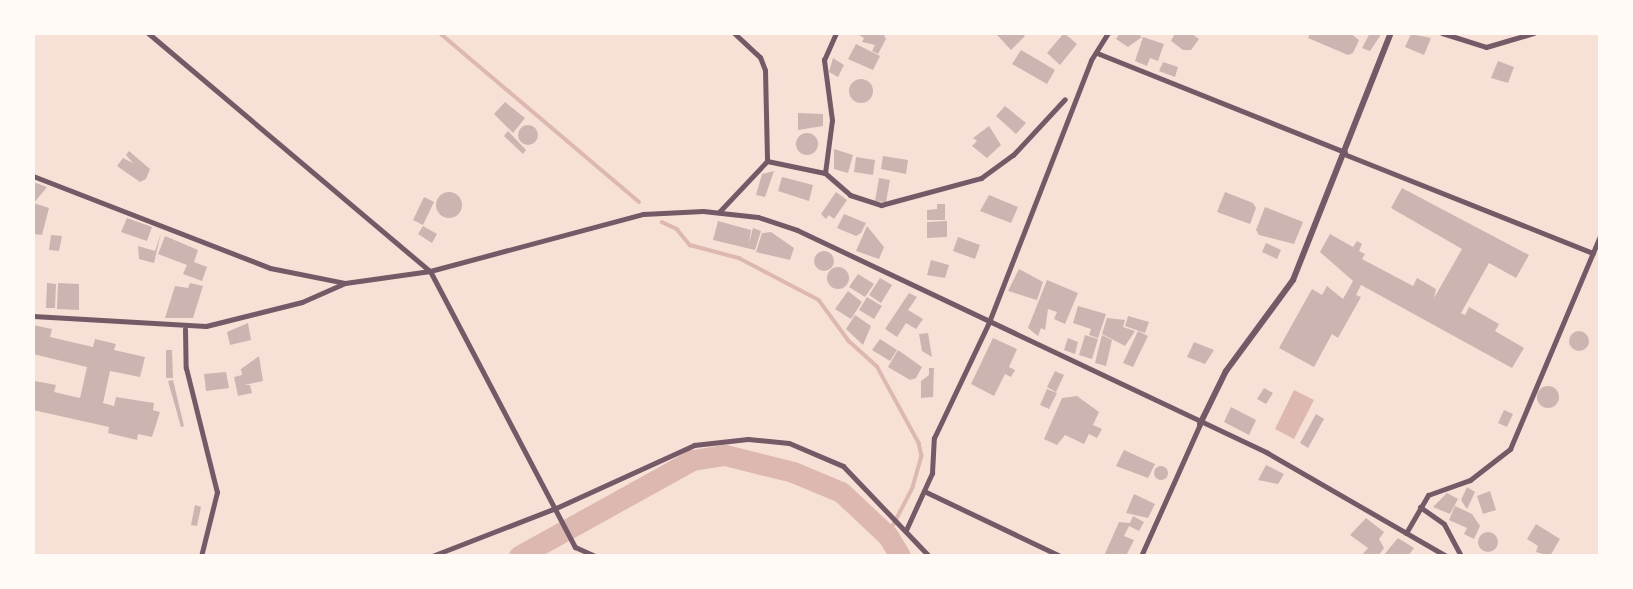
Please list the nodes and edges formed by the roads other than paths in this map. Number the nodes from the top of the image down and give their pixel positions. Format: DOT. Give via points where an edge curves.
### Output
graph roads {
  1 [pos="148,33"];
  2 [pos="734,33"];
  3 [pos="836,33"];
  4 [pos="1108,33"];
  5 [pos="1391,33"];
  6 [pos="1442,33"];
  7 [pos="1534,33"];
  8 [pos="1097,53"];
  9 [pos="1065,99"];
  10 [pos="1345,153"];
  11 [pos="767,161"];
  12 [pos="825,173"];
  13 [pos="33,176"];
  14 [pos="719,212"];
  15 [pos="1600,236"];
  16 [pos="1595,253"];
  17 [pos="430,271"];
  18 [pos="345,283"];
  19 [pos="33,316"];
  20 [pos="989,321"];
  21 [pos="185,328"];
  22 [pos="1200,424"];
  23 [pos="926,492"];
  24 [pos="1420,507"];
  25 [pos="558,512"];
  26 [pos="904,528"];
  27 [pos="1406,533"];
  28 [pos="201,556"];
  29 [pos="432,556"];
  30 [pos="595,556"];
  31 [pos="929,556"];
  32 [pos="1060,556"];
  33 [pos="1141,556"];
  34 [pos="1446,556"];
  35 [pos="1461,556"];
  1 -- 17 [label="street"];
  2 -- 11 [label="street" via="760,57 765,70"];
  3 -- 12 [label="street" via="823,68 832,120"];
  4 -- 8 [label="street"];
  5 -- 10 [label="street"];
  6 -- 7 [label="street" via="1486,47"];
  8 -- 10 [label="street"];
  8 -- 20 [label="street"];
  9 -- 12 [label="street" via="1013,155 981,178 881,205 850,195"];
  10 -- 16 [label="street"];
  10 -- 22 [label="street" via="1293,280 1226,371"];
  11 -- 12 [label="street"];
  11 -- 14 [label="street"];
  13 -- 18 [label="street" via="270,268"];
  14 -- 17 [label="street" via="625,217"];
  14 -- 20 [label="street" via="782,224"];
  15 -- 16 [label="street"];
  16 -- 24 [label="street" via="1510,449 1470,480 1428,495"];
  17 -- 18 [label="street"];
  17 -- 25 [label="street"];
  18 -- 21 [label="street" via="250,318"];
  19 -- 21 [label="street"];
  20 -- 22 [label="street"];
  20 -- 23 [label="street" via="934,438"];
  21 -- 28 [label="street" via="186,368 217,492"];
  22 -- 27 [label="street" via="1266,452"];
  22 -- 33 [label="street"];
  23 -- 26 [label="street"];
  23 -- 32 [label="street"];
  24 -- 27 [label="street"];
  24 -- 35 [label="street" via="1444,524"];
  25 -- 26 [label="street" via="694,445 748,439 789,443 827,457 857,477"];
  25 -- 29 [label="street"];
  25 -- 30 [label="street" via="575,547"];
  26 -- 31 [label="street"];
  27 -- 34 [label="street"];
}
